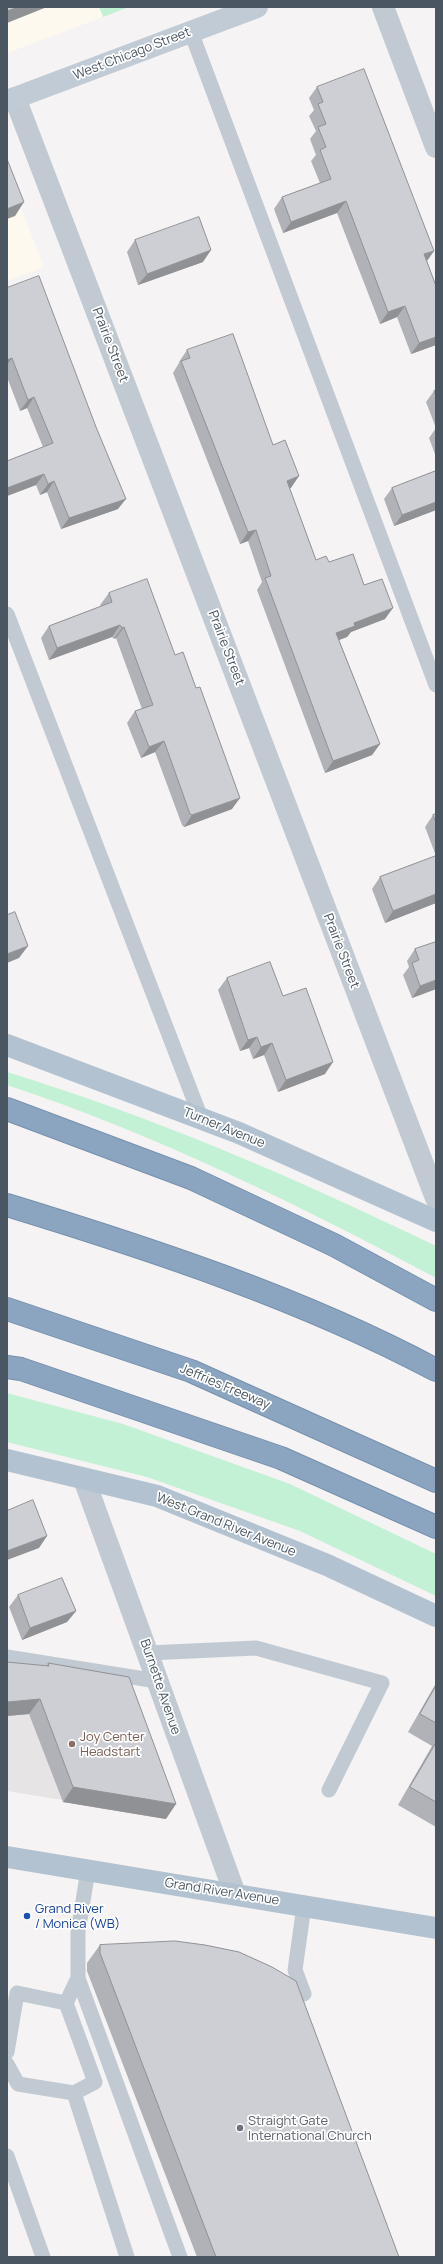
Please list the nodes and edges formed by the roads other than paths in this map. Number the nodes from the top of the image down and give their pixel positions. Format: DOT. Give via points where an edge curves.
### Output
graph roads {
  1 [pos="257,7"];
  2 [pos="383,7"];
  3 [pos="191,32"];
  4 [pos="11,99"];
  5 [pos="436,147"];
  6 [pos="7,614"];
  7 [pos="436,685"];
  8 [pos="7,1045"];
  9 [pos="7,1109"];
  10 [pos="201,1118"];
  11 [pos="436,1198"];
  12 [pos="7,1205"];
  13 [pos="436,1221"];
  14 [pos="436,1300"];
  15 [pos="7,1309"];
  16 [pos="7,1367"];
  17 [pos="436,1370"];
  18 [pos="7,1460"];
  19 [pos="84,1479"];
  20 [pos="436,1481"];
  21 [pos="436,1527"];
  22 [pos="436,1616"];
  23 [pos="148,1653"];
  24 [pos="7,1657"];
  25 [pos="157,1681"];
  26 [pos="329,1790"];
  27 [pos="7,1857"];
  28 [pos="88,1870"];
  29 [pos="235,1894"];
  30 [pos="304,1906"];
  31 [pos="436,1928"];
  32 [pos="78,1978"];
  33 [pos="304,1994"];
  34 [pos="66,2003"];
  35 [pos="7,2052"];
  36 [pos="7,2064"];
  37 [pos="74,2093"];
  38 [pos="7,2156"];
  39 [pos="43,2257"];
  40 [pos="127,2257"];
  41 [pos="180,2257"];
  1 -- 3 [label="street, West Chicago Street"];
  2 -- 5 [label="street"];
  3 -- 4 [label="street, West Chicago Street"];
  3 -- 7 [label="lane"];
  4 -- 11 [label="street, Prairie Street"];
  6 -- 10 [label="lane"];
  8 -- 10 [label="main road, Turner Avenue"];
  9 -- 14 [label="highway" via="191,1178 334,1245"];
  10 -- 13 [label="main road, Turner Avenue"];
  12 -- 17 [label="highway" via="119,1239 245,1286 378,1339"];
  15 -- 20 [label="highway, Jeffries Freeway" via="190,1370"];
  16 -- 21 [label="highway" via="22,1369 281,1458"];
  18 -- 19 [label="main road, West Grand River Avenue"];
  19 -- 22 [label="main road, West Grand River Avenue" via="157,1496 327,1565"];
  19 -- 23 [label="street, Burnette Avenue"];
  23 -- 25 [label="street, Burnette Avenue"];
  23 -- 26 [label="lane" via="256,1648 382,1683"];
  24 -- 25 [label="lane"];
  25 -- 29 [label="street, Burnette Avenue"];
  27 -- 28 [label="main road, Grand River Avenue"];
  28 -- 29 [label="main road, Grand River Avenue"];
  28 -- 32 [label="lane" via="78,1932"];
  29 -- 30 [label="main road, Grand River Avenue"];
  30 -- 31 [label="main road, Grand River Avenue"];
  30 -- 33 [label="lane" via="295,1970"];
  32 -- 34 [label="lane"];
  32 -- 41 [label="lane"];
  34 -- 35 [label="lane" via="17,1993"];
  34 -- 37 [label="lane" via="95,2082"];
  36 -- 37 [label="lane" via="18,2084"];
  37 -- 40 [label="lane"];
  38 -- 39 [label="lane"];
}
